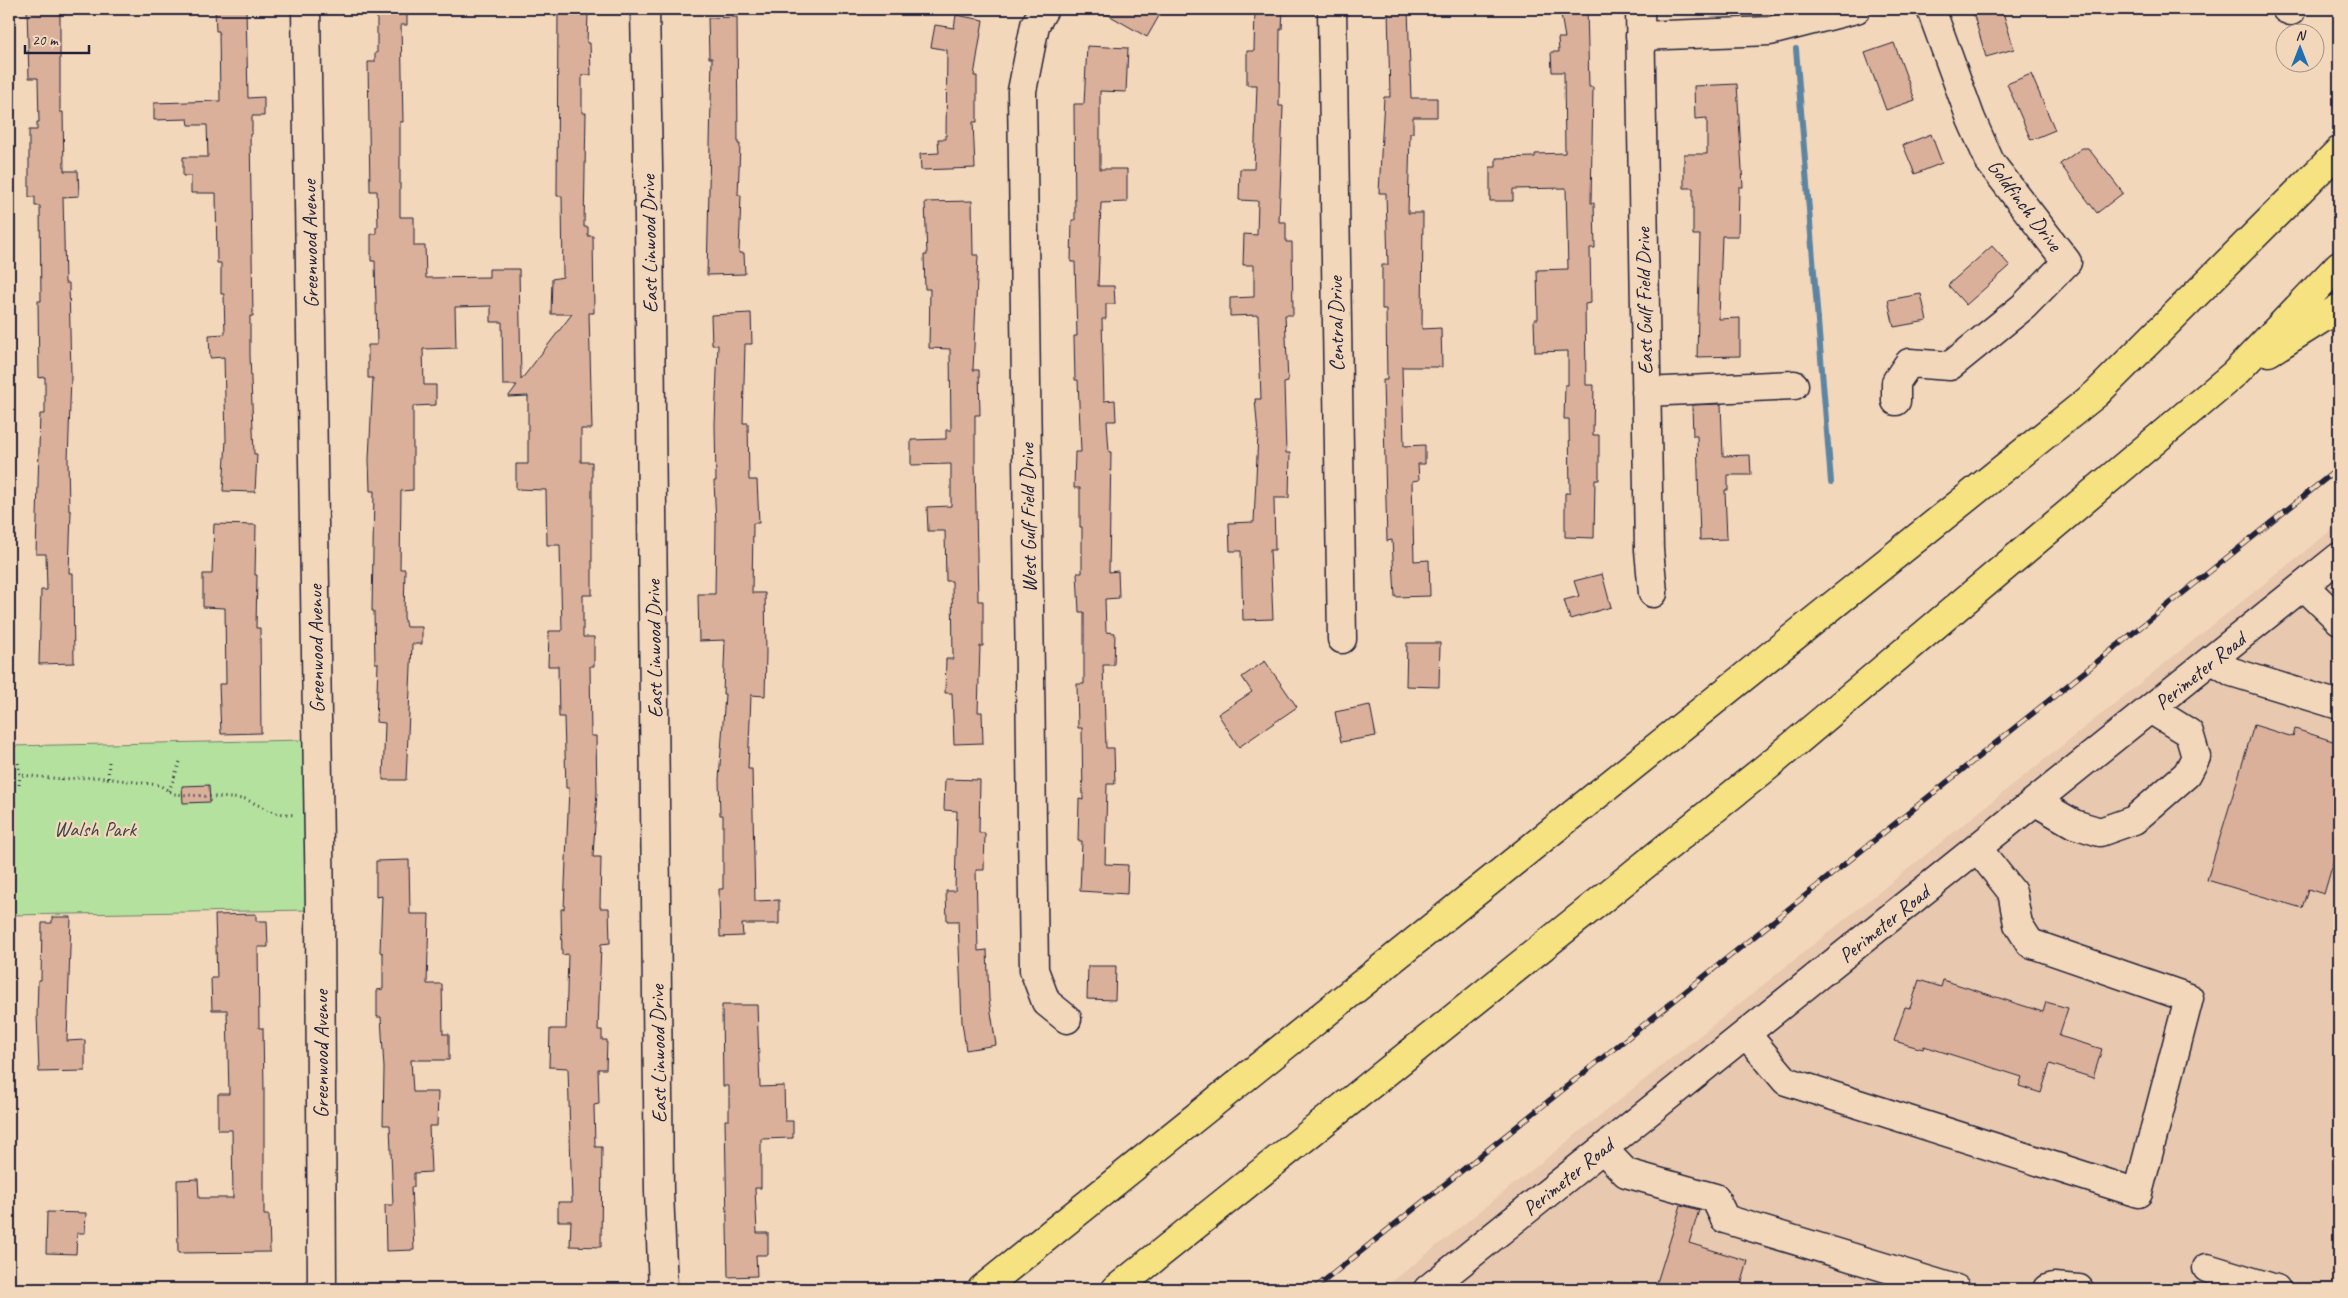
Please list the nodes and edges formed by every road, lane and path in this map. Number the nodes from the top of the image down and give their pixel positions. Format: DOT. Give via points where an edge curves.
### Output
graph roads {
  1 [pos="306,9"];
  2 [pos="645,9"];
  3 [pos="1044,9"];
  4 [pos="1332,9"];
  5 [pos="1640,9"];
  6 [pos="1856,9"];
  7 [pos="1931,9"];
  8 [pos="1640,36"];
  9 [pos="2339,150"];
  10 [pos="2339,265"];
  11 [pos="2339,308"];
  12 [pos="2234,374"];
  13 [pos="1794,385"];
  14 [pos="1646,392"];
  15 [pos="1896,401"];
  16 [pos="2339,557"];
  17 [pos="2304,586"];
  18 [pos="1653,593"];
  19 [pos="2339,620"];
  20 [pos="1342,639"];
  21 [pos="2213,660"];
  22 [pos="2339,706"];
  23 [pos="2152,710"];
  24 [pos="181,759"];
  25 [pos="9,761"];
  26 [pos="109,762"];
  27 [pos="20,775"];
  28 [pos="108,778"];
  29 [pos="62,779"];
  30 [pos="62,784"];
  31 [pos="19,785"];
  32 [pos="169,791"];
  33 [pos="2036,802"];
  34 [pos="319,814"];
  35 [pos="1978,849"];
  36 [pos="1067,1019"];
  37 [pos="1746,1034"];
  38 [pos="1603,1149"];
  39 [pos="2207,1268"];
  40 [pos="322,1289"];
  41 [pos="663,1289"];
  42 [pos="982,1289"];
  43 [pos="1116,1289"];
  44 [pos="1428,1289"];
  45 [pos="1956,1289"];
  46 [pos="2047,1289"];
  47 [pos="2079,1289"];
  48 [pos="2276,1289"];
  1 -- 34 [label="street, Greenwood Avenue"];
  2 -- 41 [label="street, East Linwood Drive" via="650,218 659,1191"];
  3 -- 36 [label="street, West Gulf Field Drive" via="1034,25 1022,91 1034,970 1046,1002"];
  4 -- 20 [label="street, Central Drive"];
  5 -- 8 [label="street, East Gulf Field Drive"];
  6 -- 8 [label="street" via="1770,31"];
  7 -- 15 [label="street, Goldfinch Drive" via="1990,162 2067,262 2024,306 1950,366 1909,363 1896,382"];
  8 -- 14 [label="street, East Gulf Field Drive"];
  9 -- 42 [label="highway" via="2096,394"];
  10 -- 12 [label="highway"];
  11 -- 12 [label="highway"];
  12 -- 43 [label="highway" via="1768,766"];
  13 -- 14 [label="street"];
  14 -- 18 [label="street, East Gulf Field Drive" via="1649,550"];
  16 -- 17 [label="street, Perimeter Road"];
  17 -- 19 [label="street"];
  17 -- 21 [label="street, Perimeter Road"];
  21 -- 22 [label="street" via="2232,672"];
  21 -- 23 [label="street, Perimeter Road"];
  23 -- 33 [label="street, Perimeter Road"];
  23 -- 33 [label="street" via="2189,733 2196,757 2187,774 2134,820 2100,832 2074,824"];
  24 -- 32 [label="path"];
  25 -- 27 [label="path" via="18,762"];
  26 -- 28 [label="path"];
  27 -- 29 [label="path"];
  27 -- 31 [label="path"];
  28 -- 29 [label="path"];
  28 -- 32 [label="path" via="159,785"];
  29 -- 30 [label="path"];
  32 -- 34 [label="path" via="245,799 276,813"];
  33 -- 35 [label="street, Perimeter Road"];
  34 -- 40 [label="street, Greenwood Avenue"];
  35 -- 37 [label="street, Perimeter Road"];
  35 -- 37 [label="street" via="2012,892 2018,924 2030,943 2189,998 2138,1193 1786,1081"];
  37 -- 38 [label="street, Perimeter Road"];
  38 -- 44 [label="street, Perimeter Road"];
  38 -- 45 [label="street" via="1626,1173 1715,1198 1725,1219"];
  39 -- 48 [label="street"];
  46 -- 47 [label="street"];
}
